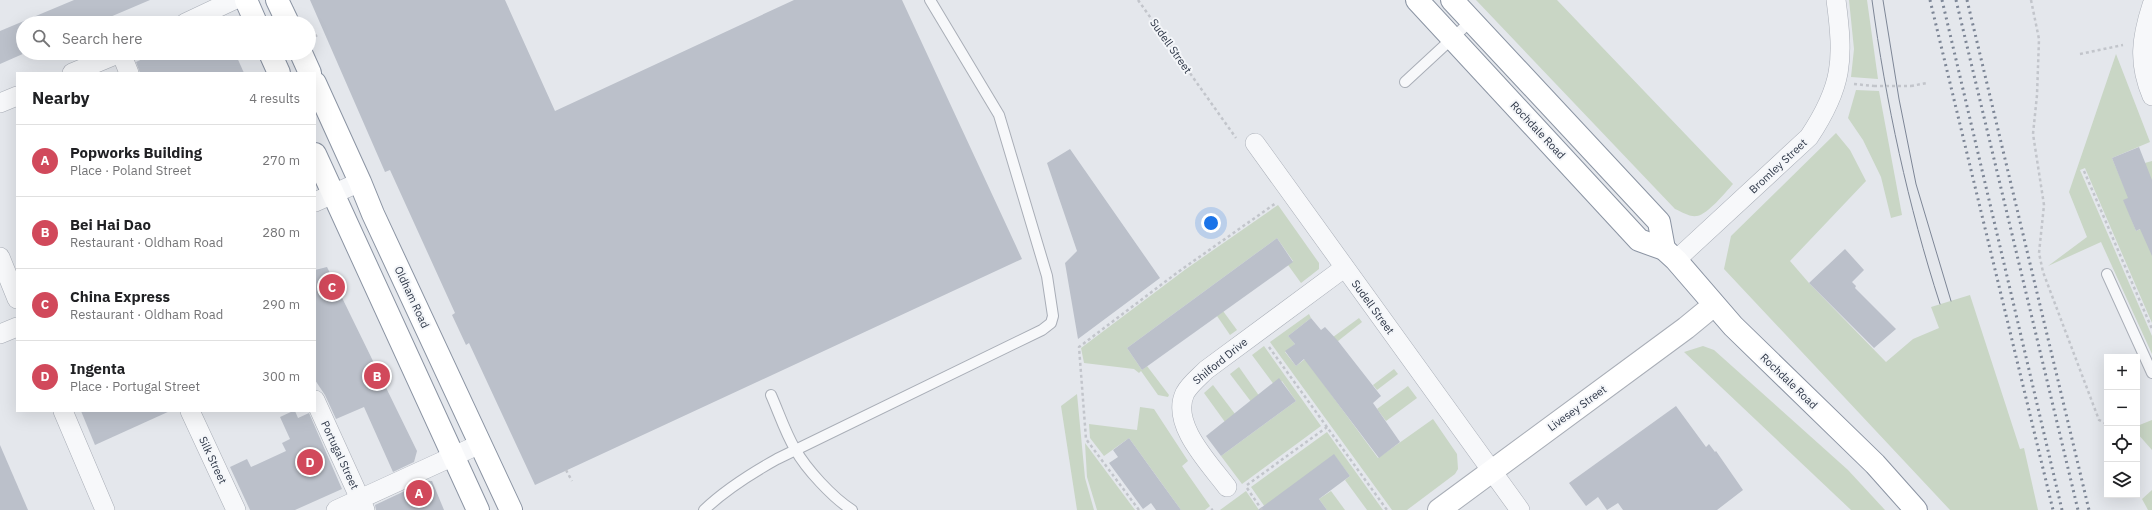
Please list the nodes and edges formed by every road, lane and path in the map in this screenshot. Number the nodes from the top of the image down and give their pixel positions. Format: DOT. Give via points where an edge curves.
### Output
graph roads {
  1 [pos="234,0"];
  2 [pos="246,0"];
  3 [pos="277,0"];
  4 [pos="930,0"];
  5 [pos="1138,0"];
  6 [pos="1418,0"];
  7 [pos="1452,0"];
  8 [pos="1836,0"];
  9 [pos="2031,0"];
  10 [pos="2152,5"];
  11 [pos="200,16"];
  12 [pos="253,16"];
  13 [pos="285,16"];
  14 [pos="1471,20"];
  15 [pos="1453,38"];
  16 [pos="2142,39"];
  17 [pos="2080,54"];
  18 [pos="103,60"];
  19 [pos="123,60"];
  20 [pos="273,60"];
  21 [pos="304,60"];
  22 [pos="74,72"];
  23 [pos="129,72"];
  24 [pos="279,72"];
  25 [pos="310,72"];
  26 [pos="1405,82"];
  27 [pos="1927,83"];
  28 [pos="1852,84"];
  29 [pos="316,85"];
  30 [pos="16,96"];
  31 [pos="2152,96"];
  32 [pos="0,103"];
  33 [pos="1236,139"];
  34 [pos="1255,143"];
  35 [pos="316,159"];
  36 [pos="2084,171"];
  37 [pos="360,182"];
  38 [pos="324,198"];
  39 [pos="1280,201"];
  40 [pos="1670,254"];
  41 [pos="0,257"];
  42 [pos="1344,268"];
  43 [pos="2107,274"];
  44 [pos="16,297"];
  45 [pos="1714,305"];
  46 [pos="16,327"];
  47 [pos="2152,329"];
  48 [pos="0,334"];
  49 [pos="1265,341"];
  50 [pos="2152,373"];
  51 [pos="771,395"];
  52 [pos="316,402"];
  53 [pos="64,412"];
  54 [pos="190,412"];
  55 [pos="2104,422"];
  56 [pos="1327,427"];
  57 [pos="480,444"];
  58 [pos="796,451"];
  59 [pos="454,457"];
  60 [pos="566,470"];
  61 [pos="1491,471"];
  62 [pos="572,481"];
  63 [pos="1238,488"];
  64 [pos="363,505"];
  65 [pos="105,510"];
  66 [pos="236,510"];
  67 [pos="336,510"];
  68 [pos="478,510"];
  69 [pos="511,510"];
  70 [pos="704,510"];
  71 [pos="852,510"];
  72 [pos="1139,510"];
  73 [pos="1262,510"];
  74 [pos="1387,510"];
  75 [pos="1439,510"];
  76 [pos="1520,510"];
  77 [pos="1916,510"];
  1 -- 11 [label="street"];
  2 -- 12 [label="main road"];
  3 -- 13 [label="main road"];
  4 -- 58 [label="lane" via="999,115 1047,276 1053,316 1051,323 1042,330"];
  5 -- 33 [label="path, Sudell Street"];
  6 -- 15 [label="main road, Rochdale Road"];
  7 -- 14 [label="main road, Rochdale Road"];
  8 -- 40 [label="street, Bromley Street" via="1840,29 1839,75 1825,112 1809,137"];
  9 -- 55 [label="path" via="2039,39 2033,134 2044,205 2039,253 2043,272 2099,420"];
  10 -- 16 [label="street"];
  14 -- 15 [label="lane"];
  14 -- 40 [label="main road, Rochdale Road" via="1659,222"];
  15 -- 26 [label="lane"];
  15 -- 40 [label="main road, Rochdale Road" via="1639,240"];
  16 -- 17 [label="path"];
  16 -- 31 [label="street" via="2144,75"];
  18 -- 22 [label="street"];
  19 -- 23 [label="street"];
  20 -- 24 [label="main road"];
  21 -- 25 [label="main road"];
  27 -- 28 [label="path, bridge" via="1911,86"];
  29 -- 37 [label="main road, Oldham Road"];
  30 -- 32 [label="street"];
  34 -- 42 [label="street, Sudell Street"];
  35 -- 38 [label="main road"];
  36 -- 47 [label="path"];
  37 -- 38 [label="street"];
  37 -- 57 [label="main road, Oldham Road"];
  38 -- 59 [label="main road"];
  39 -- 72 [label="path" via="1178,272 1079,347 1086,439"];
  40 -- 45 [label="main road, Rochdale Road"];
  41 -- 44 [label="street"];
  42 -- 61 [label="street, Sudell Street"];
  42 -- 63 [label="street, Shilford Drive" via="1206,370 1191,384 1185,395 1181,413 1193,441"];
  43 -- 50 [label="lane"];
  45 -- 61 [label="main road, Livesey Street"];
  45 -- 77 [label="main road, Rochdale Road" via="1875,464"];
  46 -- 48 [label="street"];
  49 -- 56 [label="path"];
  51 -- 58 [label="lane"];
  52 -- 64 [label="street, Portugal Street"];
  53 -- 65 [label="street"];
  54 -- 66 [label="street, Silk Street"];
  56 -- 63 [label="path"];
  56 -- 74 [label="path"];
  57 -- 59 [label="street"];
  57 -- 69 [label="main road, Oldham Road"];
  58 -- 70 [label="lane" via="738,481"];
  58 -- 71 [label="lane" via="841,504"];
  59 -- 64 [label="street"];
  59 -- 68 [label="main road"];
  60 -- 62 [label="path"];
  61 -- 75 [label="main road, Livesey Street"];
  61 -- 76 [label="street, Sudell Street"];
  63 -- 73 [label="path"];
  64 -- 67 [label="street"];
}
